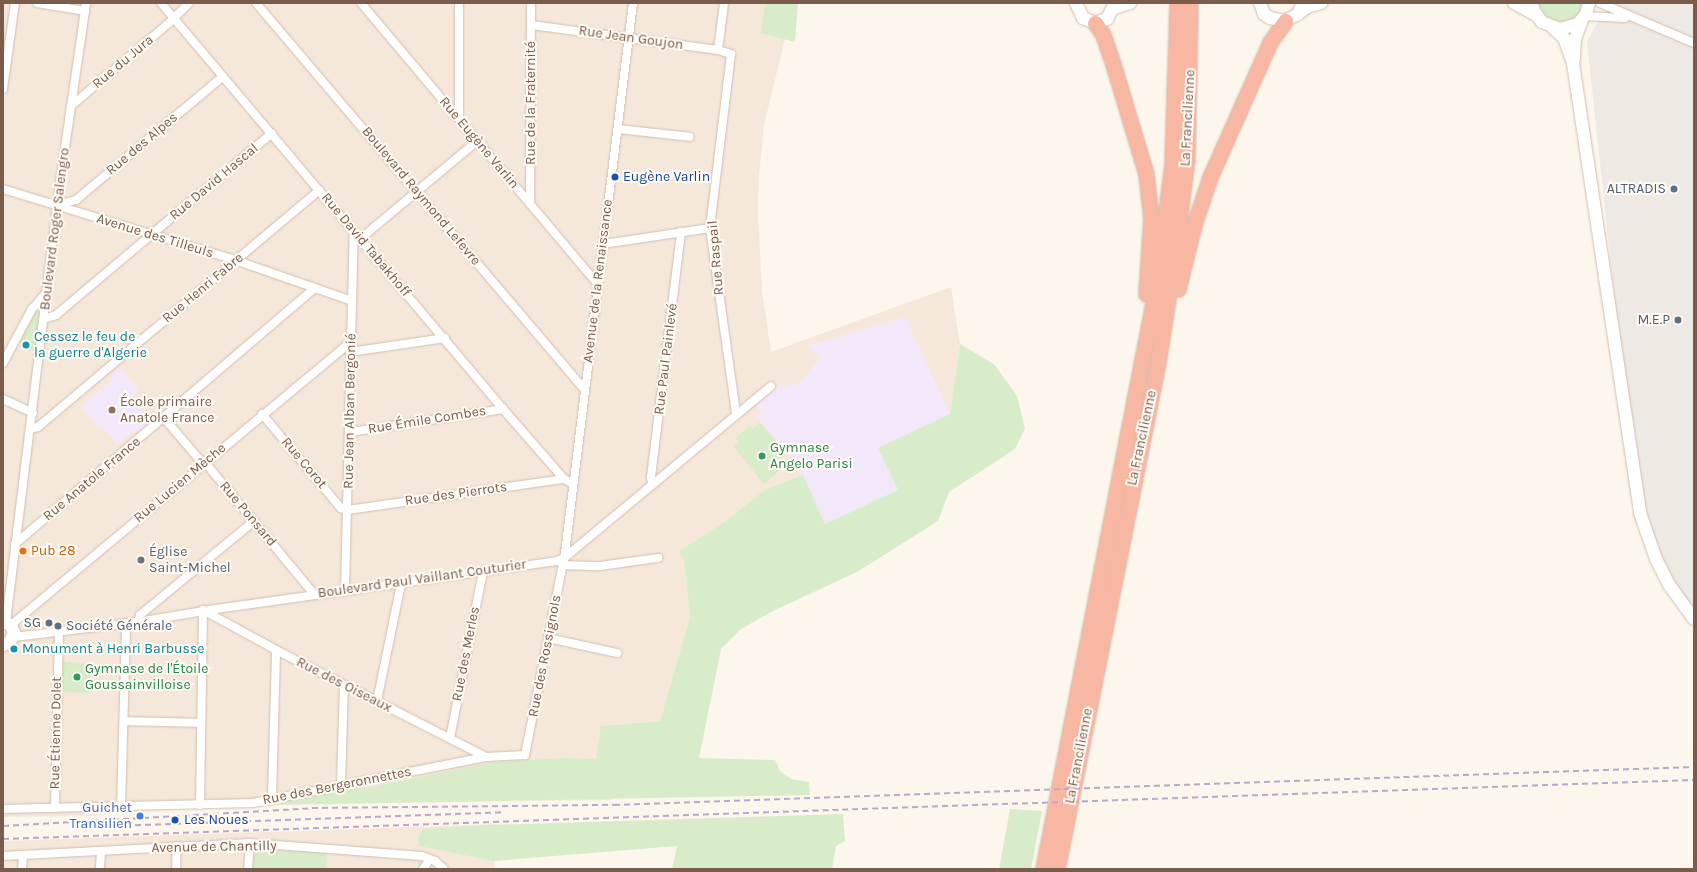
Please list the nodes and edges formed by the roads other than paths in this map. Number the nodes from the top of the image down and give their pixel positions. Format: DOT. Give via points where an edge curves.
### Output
graph roads {
  1 [pos="14,3"];
  2 [pos="37,3"];
  3 [pos="162,3"];
  4 [pos="189,3"];
  5 [pos="256,3"];
  6 [pos="361,3"];
  7 [pos="459,3"];
  8 [pos="531,3"];
  9 [pos="633,3"];
  10 [pos="724,3"];
  11 [pos="1076,3"];
  12 [pos="1130,3"];
  13 [pos="1177,3"];
  14 [pos="1190,3"];
  15 [pos="1321,3"];
  16 [pos="1514,3"];
  17 [pos="1589,3"];
  18 [pos="1600,3"];
  19 [pos="1257,4"];
  20 [pos="1115,6"];
  21 [pos="85,7"];
  22 [pos="1534,9"];
  23 [pos="1295,13"];
  24 [pos="1584,17"];
  25 [pos="174,18"];
  26 [pos="1632,18"];
  27 [pos="1094,23"];
  28 [pos="531,25"];
  29 [pos="1553,28"];
  30 [pos="629,39"];
  31 [pos="1694,43"];
  32 [pos="718,50"];
  33 [pos="731,54"];
  34 [pos="1573,63"];
  35 [pos="223,76"];
  36 [pos="3,89"];
  37 [pos="71,106"];
  38 [pos="459,118"];
  39 [pos="618,129"];
  40 [pos="272,133"];
  41 [pos="690,137"];
  42 [pos="477,141"];
  43 [pos="3,189"];
  44 [pos="319,190"];
  45 [pos="416,190"];
  46 [pos="530,204"];
  47 [pos="58,206"];
  48 [pos="710,228"];
  49 [pos="354,232"];
  50 [pos="681,232"];
  51 [pos="151,234"];
  52 [pos="360,239"];
  53 [pos="604,244"];
  54 [pos="236,260"];
  55 [pos="597,282"];
  56 [pos="315,288"];
  57 [pos="46,294"];
  58 [pos="352,301"];
  59 [pos="44,319"];
  60 [pos="444,338"];
  61 [pos="351,342"];
  62 [pos="350,352"];
  63 [pos="1158,362"];
  64 [pos="3,363"];
  65 [pos="771,386"];
  66 [pos="584,390"];
  67 [pos="3,399"];
  68 [pos="1132,404"];
  69 [pos="504,408"];
  70 [pos="33,414"];
  71 [pos="262,414"];
  72 [pos="736,414"];
  73 [pos="164,418"];
  74 [pos="30,429"];
  75 [pos="350,432"];
  76 [pos="204,463"];
  77 [pos="564,479"];
  78 [pos="573,484"];
  79 [pos="652,486"];
  80 [pos="348,510"];
  81 [pos="254,521"];
  82 [pos="15,544"];
  83 [pos="658,558"];
  84 [pos="563,561"];
  85 [pos="483,571"];
  86 [pos="402,584"];
  87 [pos="345,590"];
  88 [pos="314,594"];
  89 [pos="203,610"];
  90 [pos="1694,619"];
  91 [pos="138,622"];
  92 [pos="126,624"];
  93 [pos="9,626"];
  94 [pos="59,633"];
  95 [pos="548,638"];
  96 [pos="3,645"];
  97 [pos="276,650"];
  98 [pos="617,653"];
  99 [pos="344,685"];
  100 [pos="377,702"];
  101 [pos="125,721"];
  102 [pos="201,723"];
  103 [pos="450,738"];
  104 [pos="526,755"];
  105 [pos="486,757"];
  106 [pos="341,784"];
  107 [pos="272,797"];
  108 [pos="200,805"];
  109 [pos="121,807"];
  110 [pos="55,808"];
  111 [pos="3,810"];
  112 [pos="250,843"];
  113 [pos="177,846"];
  114 [pos="101,852"];
  115 [pos="23,855"];
  116 [pos="3,856"];
  117 [pos="430,858"];
  118 [pos="22,869"];
  119 [pos="100,869"];
  120 [pos="176,869"];
  121 [pos="248,869"];
  122 [pos="423,869"];
  123 [pos="444,869"];
  124 [pos="1043,869"];
  125 [pos="1057,869"];
  1 -- 36 [label="street"];
  2 -- 21 [label="street"];
  3 -- 25 [label="street, Rue David Tabakhoff"];
  4 -- 25 [label="street, Rue du Jura"];
  5 -- 45 [label="street, Boulevard Raymond Lefevre"];
  6 -- 38 [label="street, Rue Eugène Varlin"];
  7 -- 38 [label="street"];
  8 -- 28 [label="street, Rue de la Fraternité"];
  9 -- 30 [label="street, Avenue de la Renaissance"];
  10 -- 32 [label="street"];
  11 -- 27 [label="street" via="1083,18"];
  12 -- 20 [label="street"];
  13 -- 68 [label="highway, La Francilienne" via="1172,165 1157,283"];
  14 -- 63 [label="highway, La Francilienne" via="1187,158"];
  15 -- 23 [label="street"];
  16 -- 22 [label="street"];
  17 -- 24 [label="street"];
  18 -- 26 [label="street"];
  19 -- 23 [label="street" via="1270,18"];
  20 -- 27 [label="street" via="1107,19"];
  21 -- 37 [label="street, Boulevard Roger Salengro"];
  22 -- 29 [label="street" via="1542,22"];
  23 -- 63 [label="highway" via="1270,42 1203,197 1163,358"];
  24 -- 26 [label="street" via="1598,15"];
  24 -- 29 [label="street" via="1572,27"];
  24 -- 34 [label="street" via="1575,38"];
  25 -- 35 [label="street, Rue David Tabakhoff"];
  25 -- 37 [label="street, Rue du Jura"];
  26 -- 31 [label="street"];
  27 -- 68 [label="highway" via="1103,35 1134,130 1146,174 1151,218 1145,301 1132,385"];
  28 -- 30 [label="street, Rue Jean Goujon"];
  28 -- 46 [label="street, Rue de la Fraternité"];
  29 -- 34 [label="street" via="1564,38"];
  30 -- 32 [label="street, Rue Jean Goujon"];
  30 -- 39 [label="street, Avenue de la Renaissance"];
  32 -- 33 [label="street, Rue Jean Goujon"];
  33 -- 48 [label="street, Rue Raspail"];
  34 -- 90 [label="street" via="1640,514 1656,559 1670,586"];
  35 -- 40 [label="street, Rue David Tabakhoff"];
  35 -- 47 [label="street, Rue des Alpes" via="76,200"];
  37 -- 47 [label="street, Boulevard Roger Salengro"];
  38 -- 42 [label="street, Rue Eugène Varlin"];
  39 -- 41 [label="street"];
  39 -- 53 [label="street, Avenue de la Renaissance"];
  40 -- 44 [label="street, Rue David Tabakhoff"];
  40 -- 51 [label="street, Rue David Hascal"];
  42 -- 45 [label="street"];
  42 -- 46 [label="street, Rue Eugène Varlin"];
  43 -- 47 [label="street, Avenue des Tilleuls"];
  44 -- 49 [label="street, Rue David Tabakhoff"];
  44 -- 54 [label="street, Rue Henri Fabre"];
  45 -- 52 [label="street"];
  45 -- 66 [label="street, Boulevard Raymond Lefevre"];
  46 -- 55 [label="street, Rue Eugène Varlin"];
  47 -- 51 [label="street, Avenue des Tilleuls"];
  47 -- 57 [label="street, Boulevard Roger Salengro"];
  48 -- 50 [label="street"];
  48 -- 72 [label="street, Rue Raspail"];
  49 -- 52 [label="street, Rue David Tabakhoff"];
  49 -- 58 [label="street, Rue Jean Alban Bergonié"];
  50 -- 53 [label="street"];
  50 -- 79 [label="street, Rue Paul Painlevé" via="651,477"];
  51 -- 54 [label="street, Avenue des Tilleuls"];
  51 -- 59 [label="street, Rue David Hascal" via="56,315"];
  52 -- 60 [label="street, Rue David Tabakhoff"];
  53 -- 55 [label="street, Avenue de la Renaissance"];
  54 -- 56 [label="street, Avenue des Tilleuls"];
  54 -- 74 [label="street, Rue Henri Fabre" via="38,427"];
  55 -- 66 [label="street, Avenue de la Renaissance"];
  56 -- 58 [label="street, Avenue des Tilleuls"];
  56 -- 73 [label="street, Rue Anatole France"];
  57 -- 59 [label="street, Boulevard Roger Salengro"];
  57 -- 64 [label="street" via="32,309"];
  58 -- 61 [label="street, Rue Jean Alban Bergonié"];
  59 -- 70 [label="street, Boulevard Roger Salengro"];
  60 -- 62 [label="street"];
  60 -- 69 [label="street, Rue David Tabakhoff"];
  61 -- 62 [label="street, Rue Jean Alban Bergonié"];
  61 -- 71 [label="street, Rue Lucien Mèche"];
  62 -- 75 [label="street, Rue Jean Alban Bergonié"];
  63 -- 125 [label="highway, La Francilienne"];
  65 -- 72 [label="street"];
  66 -- 78 [label="street, Avenue de la Renaissance"];
  67 -- 70 [label="street"];
  68 -- 124 [label="highway, La Francilienne"];
  69 -- 75 [label="street, Rue Émile Combes"];
  69 -- 77 [label="street, Rue David Tabakhoff"];
  70 -- 74 [label="street, Boulevard Roger Salengro"];
  71 -- 76 [label="street, Rue Lucien Mèche"];
  71 -- 80 [label="street, Rue Corot" via="341,508"];
  72 -- 79 [label="street"];
  73 -- 76 [label="street, Rue Ponsard"];
  73 -- 82 [label="street, Rue Anatole France"];
  74 -- 82 [label="street, Boulevard Roger Salengro"];
  75 -- 80 [label="street, Rue Jean Alban Bergonié"];
  76 -- 81 [label="street, Rue Ponsard"];
  76 -- 93 [label="street, Rue Lucien Mèche"];
  77 -- 78 [label="street, Rue David Tabakhoff"];
  77 -- 80 [label="street, Rue des Pierrots"];
  78 -- 84 [label="street, Avenue de la Renaissance"];
  79 -- 84 [label="street"];
  80 -- 87 [label="street, Rue Jean Alban Bergonié"];
  81 -- 88 [label="street, Rue Ponsard"];
  81 -- 91 [label="street" via="140,615"];
  82 -- 93 [label="street, Boulevard Roger Salengro"];
  83 -- 84 [label="street, Boulevard Paul Vaillant Couturier" via="600,566"];
  84 -- 85 [label="street, Boulevard Paul Vaillant Couturier"];
  84 -- 95 [label="street, Rue des Rossignols"];
  85 -- 86 [label="street, Boulevard Paul Vaillant Couturier"];
  85 -- 103 [label="street, Rue des Merles"];
  86 -- 87 [label="street, Boulevard Paul Vaillant Couturier"];
  86 -- 100 [label="street"];
  87 -- 88 [label="street, Boulevard Paul Vaillant Couturier"];
  88 -- 89 [label="street, Boulevard Paul Vaillant Couturier"];
  89 -- 91 [label="street, Boulevard Paul Vaillant Couturier"];
  89 -- 97 [label="street, Rue des Oiseaux"];
  89 -- 102 [label="street"];
  91 -- 92 [label="street, Boulevard Paul Vaillant Couturier"];
  92 -- 94 [label="street, Boulevard Paul Vaillant Couturier"];
  92 -- 101 [label="street"];
  93 -- 94 [label="street, Boulevard Paul Vaillant Couturier"];
  93 -- 96 [label="street" via="10,642"];
  94 -- 110 [label="street, Rue Étienne Dolet"];
  95 -- 98 [label="street"];
  95 -- 104 [label="street, Rue des Rossignols"];
  97 -- 99 [label="street, Rue des Oiseaux"];
  97 -- 107 [label="street"];
  99 -- 100 [label="street, Rue des Oiseaux"];
  99 -- 106 [label="street"];
  100 -- 103 [label="street, Rue des Oiseaux"];
  101 -- 102 [label="street"];
  101 -- 109 [label="street"];
  102 -- 108 [label="street"];
  103 -- 105 [label="street, Rue des Oiseaux"];
  104 -- 105 [label="street, Rue des Bergeronnettes"];
  105 -- 106 [label="street, Rue des Bergeronnettes"];
  106 -- 107 [label="street, Rue des Bergeronnettes"];
  107 -- 108 [label="street, Rue des Bergeronnettes" via="253,803"];
  108 -- 109 [label="street, Rue des Bergeronnettes"];
  109 -- 110 [label="street, Rue des Bergeronnettes"];
  110 -- 111 [label="street, Rue des Bergeronnettes"];
  112 -- 113 [label="street, Avenue de Chantilly"];
  112 -- 117 [label="street, Avenue de Chantilly"];
  112 -- 121 [label="street"];
  113 -- 114 [label="street, Avenue de Chantilly"];
  113 -- 120 [label="street"];
  114 -- 115 [label="street, Avenue de Chantilly"];
  114 -- 119 [label="street"];
  115 -- 116 [label="street, Avenue de Chantilly"];
  115 -- 118 [label="street"];
  117 -- 122 [label="street"];
  117 -- 123 [label="street"];
}
